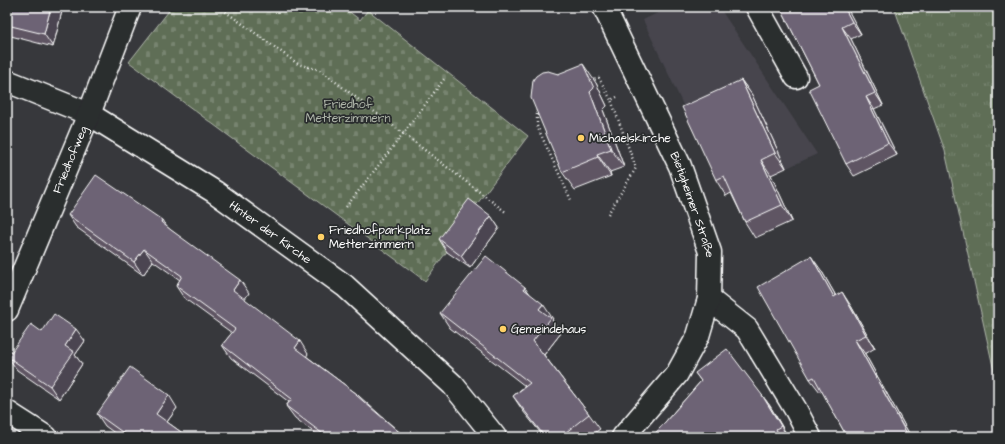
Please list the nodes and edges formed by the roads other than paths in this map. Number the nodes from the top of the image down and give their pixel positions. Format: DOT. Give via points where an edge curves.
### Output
graph roads {
  1 [pos="130,7"];
  2 [pos="604,7"];
  3 [pos="757,7"];
  4 [pos="796,77"];
  5 [pos="7,81"];
  6 [pos="89,114"];
  7 [pos="708,299"];
  8 [pos="7,310"];
  9 [pos="7,412"];
  10 [pos="46,437"];
  11 [pos="495,437"];
  12 [pos="623,437"];
  13 [pos="810,437"];
  1 -- 6 [label="street, Friedhofweg"];
  2 -- 7 [label="street, Bietigheimer Straße" via="680,166 710,252"];
  3 -- 4 [label="street"];
  5 -- 6 [label="street, Hinter der Kirche"];
  6 -- 8 [label="street, Friedhofweg"];
  6 -- 11 [label="street, Hinter der Kirche" via="215,192 345,286 453,385"];
  7 -- 12 [label="street, Bietigheimer Straße" via="698,336 676,374"];
  7 -- 13 [label="street" via="747,329"];
  9 -- 10 [label="street"];
}
